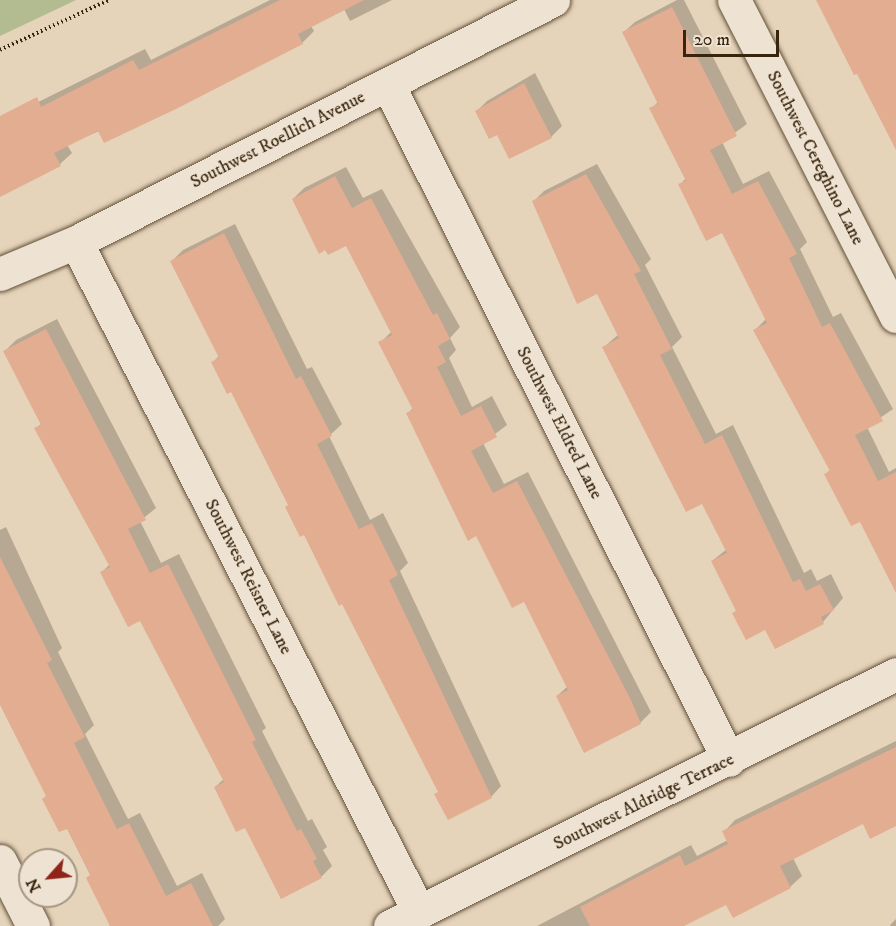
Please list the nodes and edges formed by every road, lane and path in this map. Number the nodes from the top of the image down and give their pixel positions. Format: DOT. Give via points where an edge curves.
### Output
graph roads {
  1 [pos="109,0"];
  2 [pos="553,0"];
  3 [pos="734,0"];
  4 [pos="0,50"];
  5 [pos="388,85"];
  6 [pos="76,242"];
  7 [pos="0,274"];
  8 [pos="896,316"];
  9 [pos="896,674"];
  10 [pos="729,760"];
  11 [pos="0,861"];
  12 [pos="419,912"];
  13 [pos="33,926"];
  14 [pos="390,926"];
  1 -- 4 [label="path"];
  2 -- 5 [label="street, Southwest Roellich Avenue"];
  3 -- 8 [label="street, Southwest Cereghino Lane"];
  5 -- 6 [label="street, Southwest Roellich Avenue"];
  5 -- 10 [label="street, Southwest Eldred Lane"];
  6 -- 7 [label="street, Southwest Roellich Avenue"];
  6 -- 12 [label="street, Southwest Reisner Lane"];
  9 -- 10 [label="street, Southwest Aldridge Terrace"];
  10 -- 12 [label="street, Southwest Aldridge Terrace"];
  11 -- 13 [label="street"];
  12 -- 14 [label="street, Southwest Aldridge Terrace"];
}
